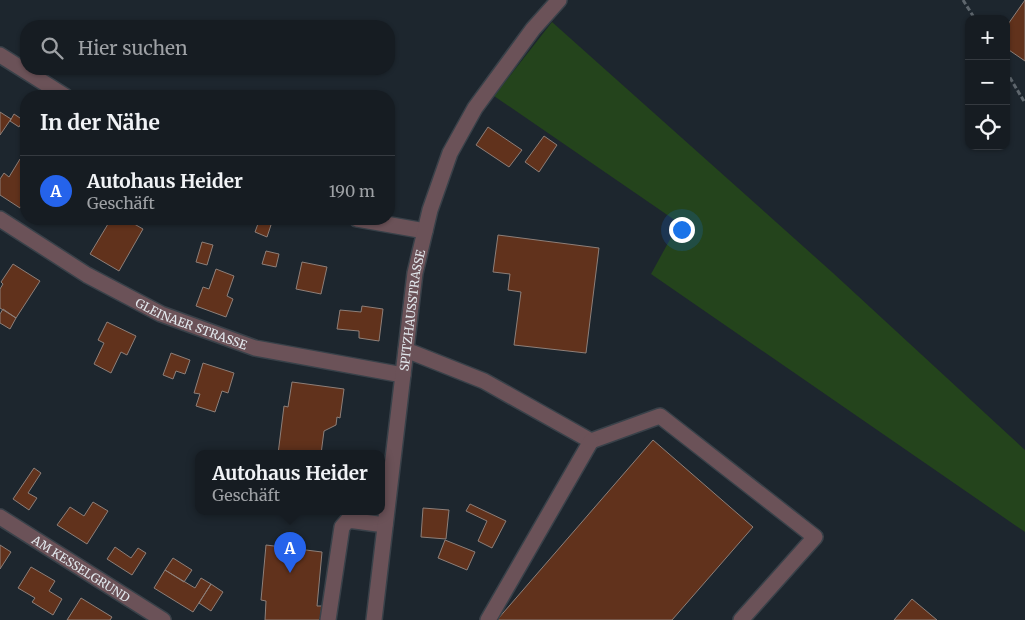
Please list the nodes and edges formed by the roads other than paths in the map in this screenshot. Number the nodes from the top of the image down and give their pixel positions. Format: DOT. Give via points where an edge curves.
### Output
graph roads {
  1 [pos="559,0"];
  2 [pos="0,55"];
  3 [pos="20,68"];
  4 [pos="32,75"];
  5 [pos="55,90"];
  6 [pos="0,219"];
  7 [pos="391,225"];
  8 [pos="425,231"];
  9 [pos="406,350"];
  10 [pos="403,375"];
  11 [pos="591,441"];
  12 [pos="0,517"];
  13 [pos="385,524"];
  14 [pos="163,620"];
  15 [pos="328,620"];
  16 [pos="374,620"];
  17 [pos="488,620"];
  18 [pos="741,620"];
  1 -- 8 [label="street, SPITZHAUSSTRASSE" via="532,29 475,108 450,153"];
  2 -- 3 [label="street"];
  4 -- 5 [label="street"];
  6 -- 10 [label="street, GLEINAER STRASSE" via="88,275 161,314 255,348"];
  7 -- 8 [label="street"];
  8 -- 9 [label="street, SPITZHAUSSTRASSE" via="415,273"];
  9 -- 10 [label="street, SPITZHAUSSTRASSE"];
  9 -- 11 [label="street" via="484,381"];
  10 -- 13 [label="street, SPITZHAUSSTRASSE"];
  11 -- 17 [label="street"];
  11 -- 18 [label="street" via="660,416 815,537"];
  12 -- 14 [label="street, AM KESSELGRUND"];
  13 -- 15 [label="street" via="348,520 342,527"];
  13 -- 16 [label="street, SPITZHAUSSTRASSE"];
}
